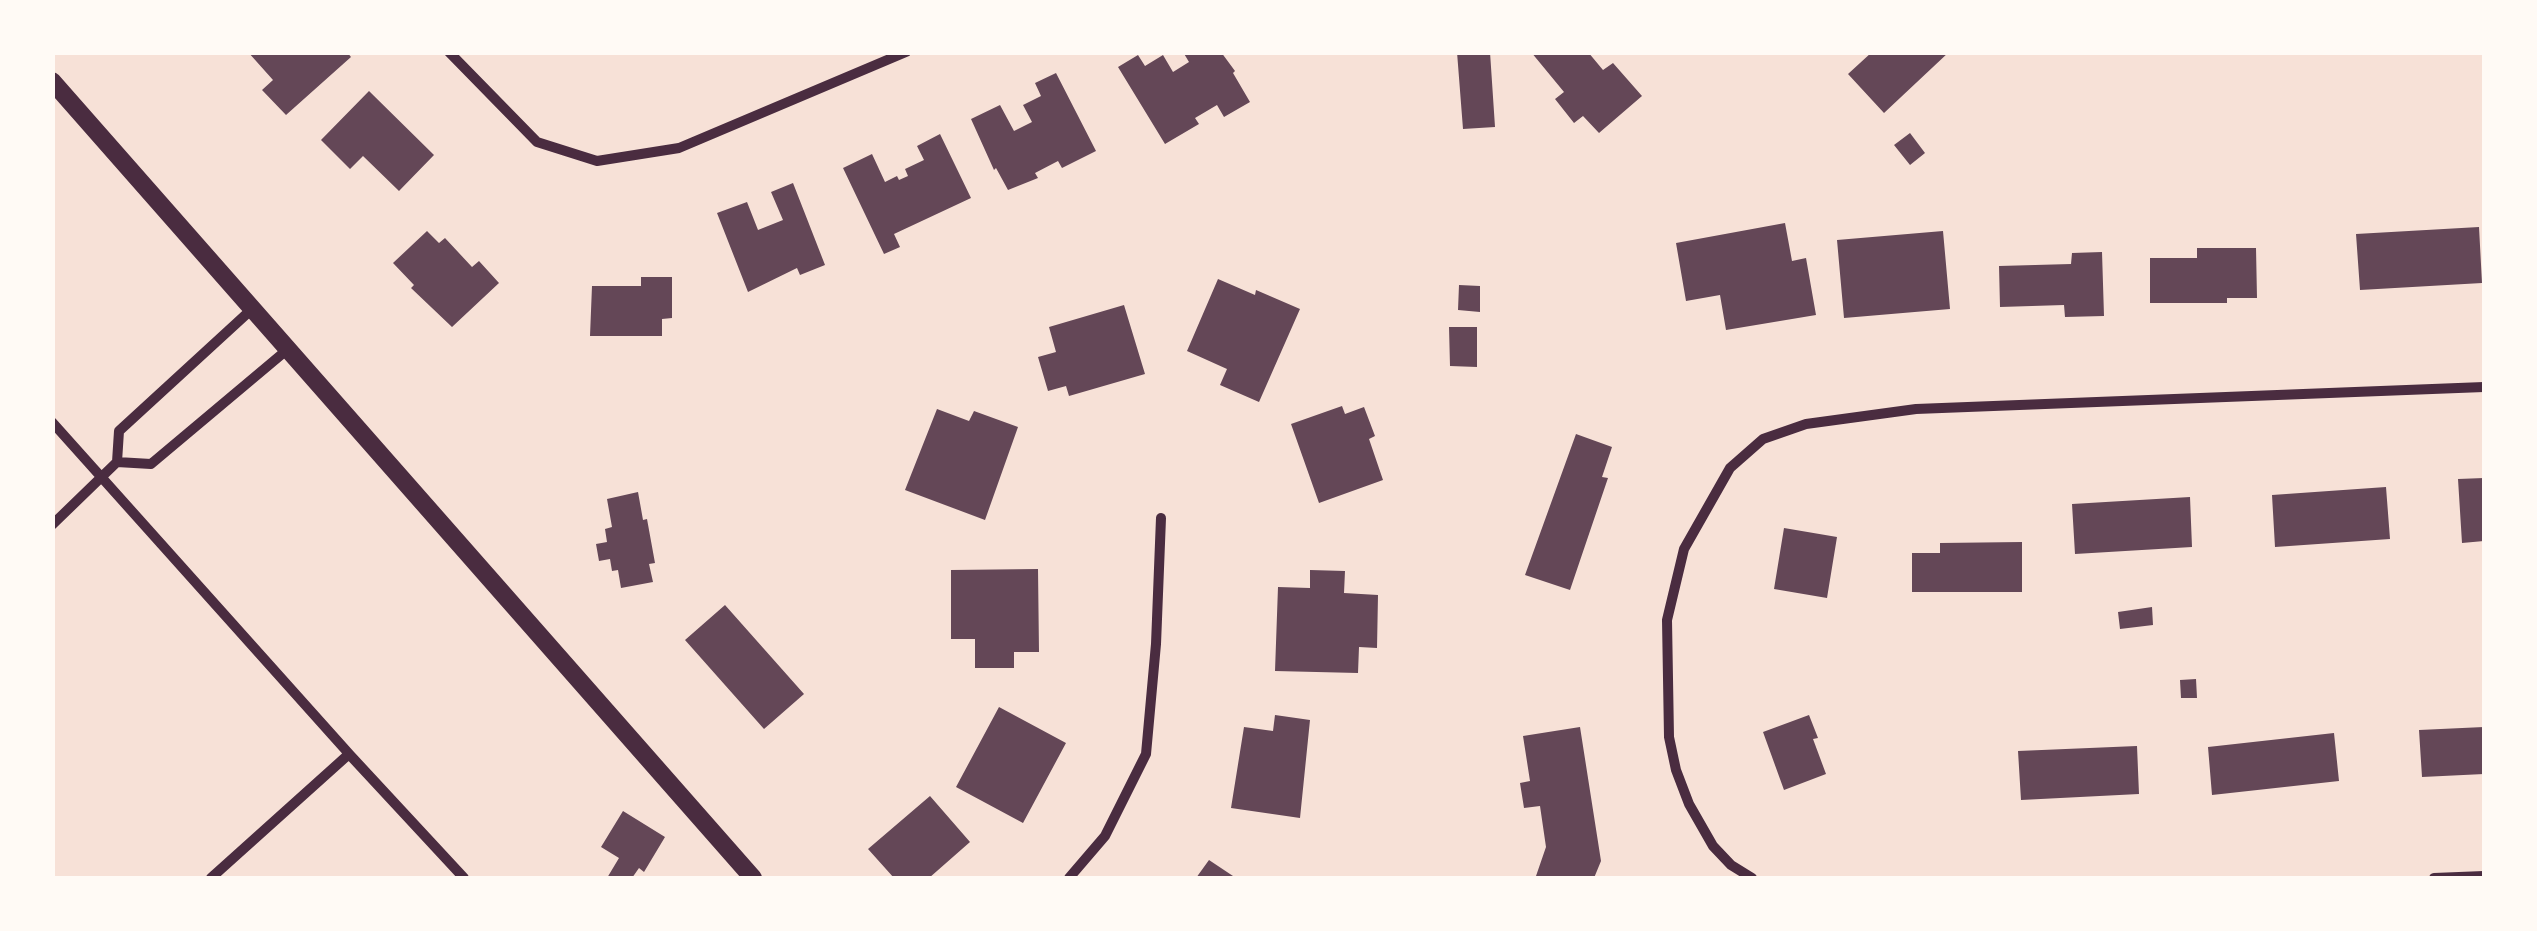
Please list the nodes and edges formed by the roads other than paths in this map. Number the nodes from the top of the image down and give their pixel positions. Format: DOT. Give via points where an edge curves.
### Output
graph roads {
  1 [pos="448,52"];
  2 [pos="906,52"];
  3 [pos="52,81"];
  4 [pos="252,309"];
  5 [pos="288,349"];
  6 [pos="2484,387"];
  7 [pos="52,422"];
  8 [pos="116,462"];
  9 [pos="102,476"];
  10 [pos="1161,518"];
  11 [pos="52,525"];
  12 [pos="350,756"];
  13 [pos="2484,876"];
  14 [pos="211,878"];
  15 [pos="464,878"];
  16 [pos="752,878"];
  17 [pos="1069,878"];
  18 [pos="1752,878"];
  19 [pos="2434,878"];
  1 -- 2 [label="street" via="537,142 597,161 680,148"];
  3 -- 4 [label="street"];
  4 -- 5 [label="street"];
  4 -- 8 [label="street" via="119,431"];
  5 -- 8 [label="street" via="151,464"];
  5 -- 16 [label="street"];
  6 -- 18 [label="street" via="1916,409 1806,424 1762,439 1730,468 1684,549 1667,620 1676,770 1714,846"];
  7 -- 9 [label="street"];
  8 -- 9 [label="street"];
  9 -- 11 [label="street"];
  9 -- 12 [label="street"];
  10 -- 17 [label="street" via="1146,754 1106,836"];
  12 -- 14 [label="street"];
  12 -- 15 [label="street"];
  13 -- 19 [label="street"];
}
